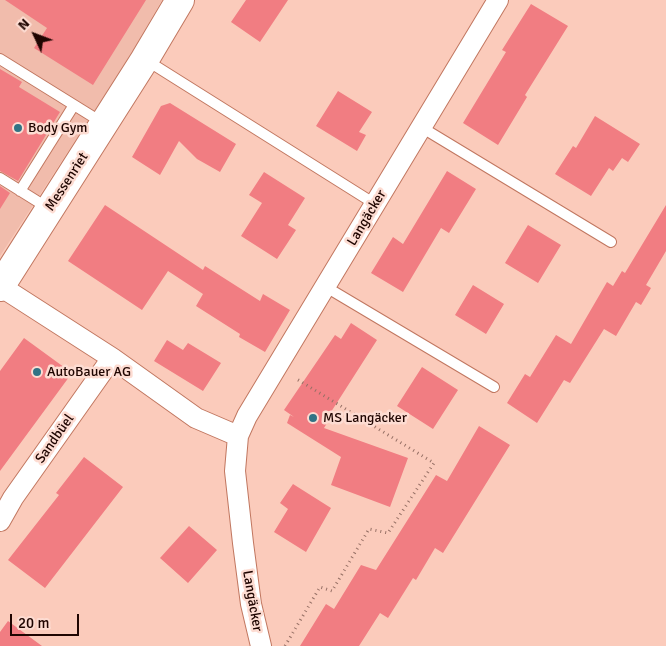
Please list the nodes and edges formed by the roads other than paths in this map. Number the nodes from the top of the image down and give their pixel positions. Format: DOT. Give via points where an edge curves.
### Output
graph roads {
  1 [pos="180,0"];
  2 [pos="498,0"];
  3 [pos="0,59"];
  4 [pos="145,59"];
  5 [pos="74,105"];
  6 [pos="104,123"];
  7 [pos="421,127"];
  8 [pos="0,178"];
  9 [pos="20,190"];
  10 [pos="376,204"];
  11 [pos="49,209"];
  12 [pos="611,242"];
  13 [pos="0,286"];
  14 [pos="326,287"];
  15 [pos="112,358"];
  16 [pos="494,386"];
  17 [pos="238,436"];
  18 [pos="0,521"];
  19 [pos="261,646"];
  1 -- 4 [label="main road, Messenriet"];
  2 -- 7 [label="street, Langäcker"];
  3 -- 5 [label="lane"];
  4 -- 6 [label="main road, Messenriet"];
  4 -- 10 [label="lane"];
  5 -- 6 [label="lane"];
  5 -- 9 [label="lane"];
  6 -- 11 [label="main road, Messenriet"];
  7 -- 10 [label="street, Langäcker"];
  7 -- 12 [label="lane"];
  8 -- 9 [label="lane"];
  9 -- 11 [label="lane"];
  10 -- 14 [label="street, Langäcker"];
  11 -- 13 [label="main road, Messenriet"];
  13 -- 15 [label="street"];
  14 -- 16 [label="lane"];
  14 -- 17 [label="street, Langäcker"];
  15 -- 17 [label="street" via="196,418"];
  15 -- 18 [label="street, Sandbüel"];
  17 -- 19 [label="street, Langäcker" via="236,471 242,534 251,604"];
}
